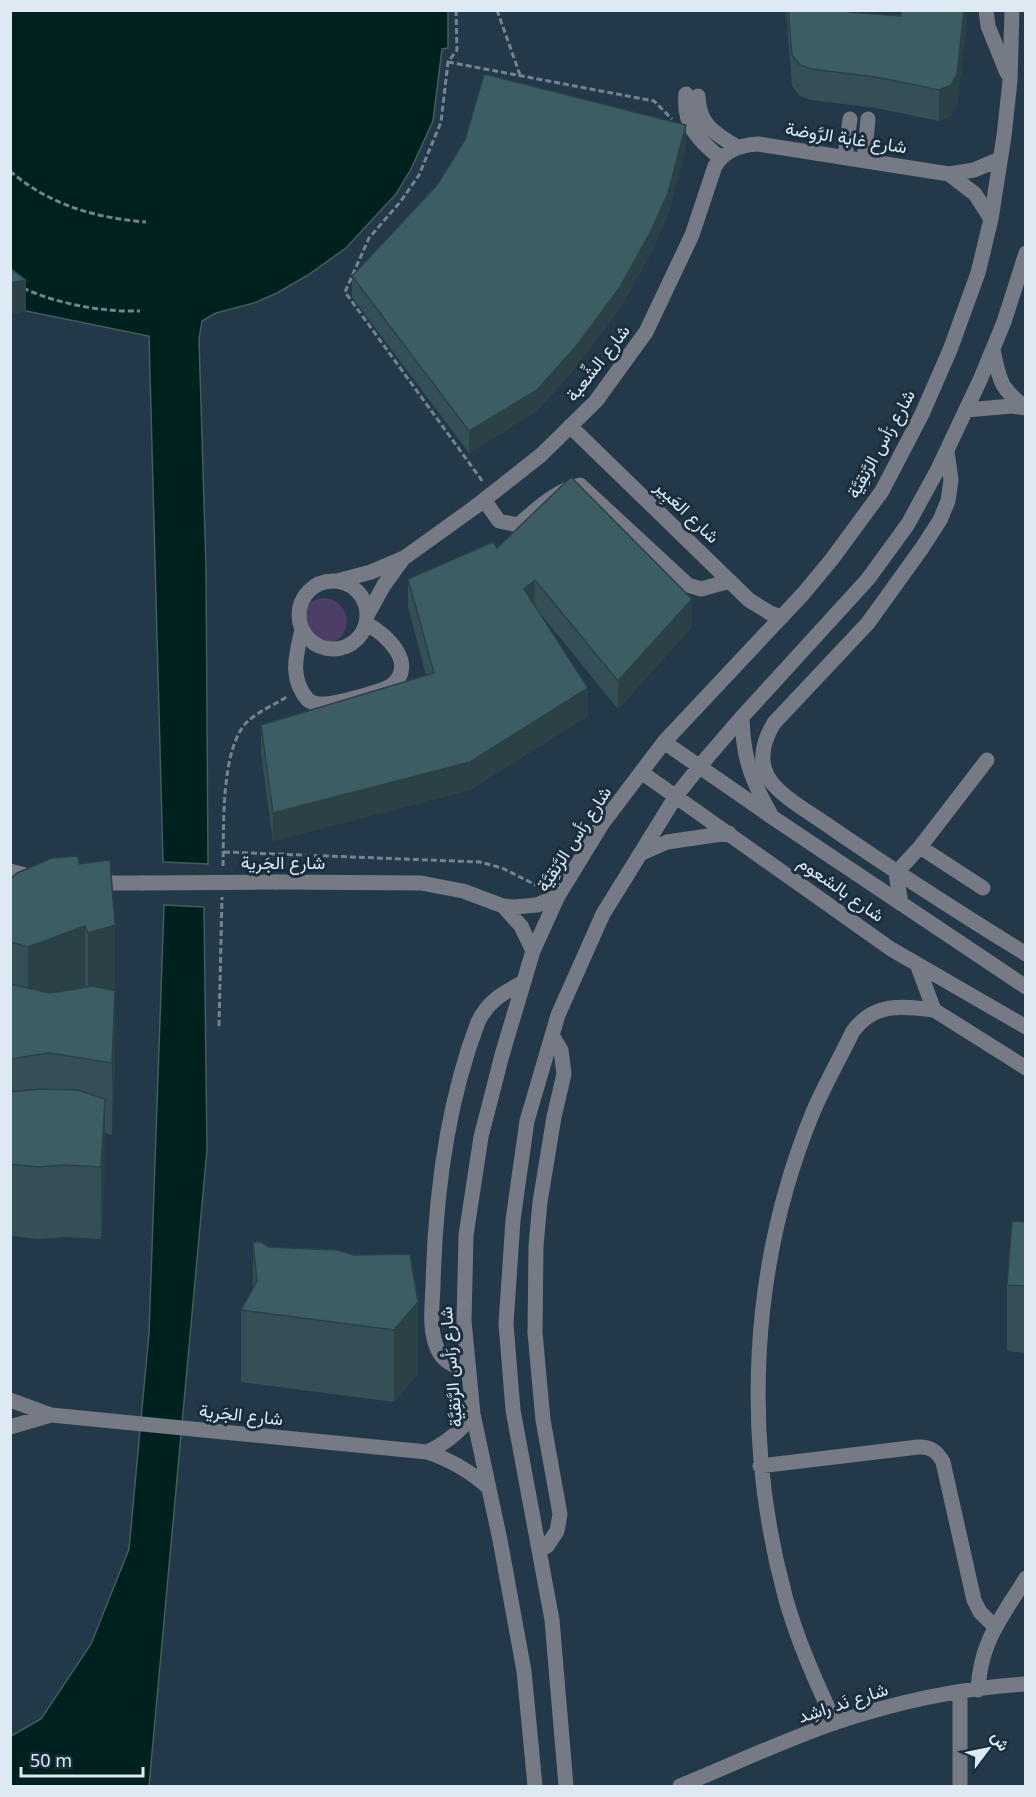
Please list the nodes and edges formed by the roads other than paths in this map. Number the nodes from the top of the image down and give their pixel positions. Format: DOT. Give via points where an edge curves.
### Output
graph roads {
  1 [pos="986,10"];
  2 [pos="1012,10"];
  3 [pos="1010,81"];
  4 [pos="849,119"];
  5 [pos="868,119"];
  6 [pos="737,147"];
  7 [pos="845,157"];
  8 [pos="720,158"];
  9 [pos="1000,159"];
  10 [pos="864,160"];
  11 [pos="949,174"];
  12 [pos="991,219"];
  13 [pos="1026,253"];
  14 [pos="1019,292"];
  15 [pos="993,350"];
  16 [pos="1026,408"];
  17 [pos="966,410"];
  18 [pos="570,426"];
  19 [pos="947,451"];
  20 [pos="488,497"];
  21 [pos="404,558"];
  22 [pos="337,581"];
  23 [pos="730,581"];
  24 [pos="782,617"];
  25 [pos="367,619"];
  26 [pos="302,630"];
  27 [pos="742,717"];
  28 [pos="664,742"];
  29 [pos="987,760"];
  30 [pos="699,767"];
  31 [pos="641,772"];
  32 [pos="676,796"];
  33 [pos="772,817"];
  34 [pos="729,833"];
  35 [pos="920,847"];
  36 [pos="640,854"];
  37 [pos="10,871"];
  38 [pos="896,873"];
  39 [pos="83,883"];
  40 [pos="47,888"];
  41 [pos="983,888"];
  42 [pos="558,896"];
  43 [pos="901,904"];
  44 [pos="503,906"];
  45 [pos="533,951"];
  46 [pos="1026,954"];
  47 [pos="917,964"];
  48 [pos="522,982"];
  49 [pos="1026,987"];
  50 [pos="934,1010"];
  51 [pos="1026,1027"];
  52 [pos="552,1035"];
  53 [pos="1026,1068"];
  54 [pos="468,1370"];
  55 [pos="10,1400"];
  56 [pos="473,1414"];
  57 [pos="51,1415"];
  58 [pos="10,1427"];
  59 [pos="427,1452"];
  60 [pos="760,1466"];
  61 [pos="489,1488"];
  62 [pos="539,1551"];
  63 [pos="1026,1578"];
  64 [pos="995,1627"];
  65 [pos="1026,1684"];
  66 [pos="978,1690"];
  67 [pos="960,1693"];
  68 [pos="835,1723"];
  69 [pos="535,1786"];
  70 [pos="566,1786"];
  71 [pos="680,1786"];
  72 [pos="960,1786"];
  1 -- 3 [label="street" via="988,26"];
  2 -- 3 [label="street, شارع رَأس الرَّنقِيَّة"];
  3 -- 9 [label="street, شارع رَأس الرَّنقِيَّة"];
  4 -- 7 [label="street"];
  5 -- 10 [label="street"];
  6 -- 7 [label="street, شارع غابة الرَّوضة" via="758,144"];
  6 -- 8 [label="street, شارع غابة الرَّوضة"];
  6 -- 8 [label="street" via="709,129 692,95 686,115 689,125"];
  7 -- 10 [label="street, شارع غابة الرَّوضة"];
  8 -- 18 [label="street, شارع الشِّعبة" via="692,235 646,333 596,402"];
  9 -- 11 [label="street, شارع غابة الرَّوضة" via="974,170"];
  9 -- 12 [label="street, شارع رَأس الرَّنقِيَّة"];
  10 -- 11 [label="street, شارع غابة الرَّوضة"];
  11 -- 12 [label="street, شارع غابة الرَّوضة" via="975,194"];
  12 -- 24 [label="street, شارع رَأس الرَّنقِيَّة" via="978,273 950,350 882,491 832,559"];
  13 -- 14 [label="street"];
  14 -- 15 [label="street"];
  15 -- 16 [label="street" via="1000,383"];
  15 -- 17 [label="street"];
  16 -- 17 [label="street"];
  17 -- 19 [label="street"];
  18 -- 20 [label="street, شارع الشِّعبة"];
  18 -- 23 [label="street, شارع العَبِير"];
  19 -- 27 [label="street" via="908,524 868,579"];
  19 -- 38 [label="street" via="951,480 940,520 868,623 774,723 763,754 767,775 775,787"];
  20 -- 21 [label="street, شارع الشِّعبة"];
  20 -- 23 [label="street" via="499,521 518,525 570,486 580,484 688,585 701,590"];
  21 -- 22 [label="street, شارع الشِّعبة"];
  21 -- 25 [label="street, شارع الشِّعبة" via="384,585"];
  22 -- 25 [label="street" via="355,588 366,604"];
  22 -- 26 [label="street" via="317,585 303,599 299,620"];
  23 -- 24 [label="street, شارع العَبِير" via="759,607"];
  24 -- 28 [label="street, شارع رَأس الرَّنقِيَّة"];
  25 -- 26 [label="street" via="355,642 336,650 316,645"];
  25 -- 26 [label="street" via="398,653 401,669 394,683 323,705 308,700 300,689 295,661"];
  27 -- 30 [label="street"];
  27 -- 33 [label="street" via="742,745 749,771"];
  28 -- 30 [label="street, شارع بالشعوم"];
  28 -- 31 [label="street, شارع رَأس الرَّنقِيَّة"];
  29 -- 35 [label="street"];
  30 -- 32 [label="street"];
  30 -- 33 [label="street, شارع بالشعوم"];
  31 -- 32 [label="street, شارع بالشعوم"];
  31 -- 42 [label="street, شارع رَأس الرَّنقِيَّة" via="602,824"];
  32 -- 34 [label="street, شارع بالشعوم"];
  32 -- 36 [label="street"];
  33 -- 43 [label="street, شارع بالشعوم"];
  34 -- 36 [label="street" via="667,842"];
  34 -- 47 [label="street, شارع بالشعوم"];
  35 -- 38 [label="street"];
  35 -- 41 [label="street"];
  36 -- 52 [label="street" via="603,914"];
  37 -- 40 [label="street"];
  38 -- 43 [label="street"];
  38 -- 46 [label="street"];
  39 -- 44 [label="street, شارع الجَرية, bridge" via="421,883 463,891"];
  42 -- 44 [label="street, شارع الجَرية" via="525,907"];
  42 -- 45 [label="street, شارع رَأس الرَّنقِيَّة"];
  43 -- 49 [label="street, شارع بالشعوم"];
  44 -- 45 [label="street, شارع الجَرية" via="521,926"];
  45 -- 48 [label="street, شارع رَأس الرَّنقِيَّة"];
  47 -- 50 [label="street"];
  47 -- 51 [label="street, شارع بالشعوم"];
  48 -- 54 [label="street, شارع رَأس الرَّنقِيَّة" via="481,1137 466,1235 464,1322"];
  48 -- 54 [label="street" via="497,997 483,1012 474,1033 440,1182 427,1310 441,1356"];
  50 -- 53 [label="street"];
  50 -- 60 [label="street" via="895,1007 861,1021 813,1112 784,1197 765,1286 757,1376"];
  52 -- 62 [label="street" via="527,1121 513,1220 506,1324 513,1410"];
  52 -- 62 [label="street" via="561,1050 564,1074 540,1202 535,1333 543,1420 560,1523 552,1539"];
  54 -- 56 [label="street, شارع رَأس الرَّنقِيَّة"];
  55 -- 57 [label="street, شارع الجَرية"];
  56 -- 59 [label="street" via="458,1433"];
  56 -- 61 [label="street, شارع رَأس الرَّنقِيَّة"];
  57 -- 58 [label="street, شارع الجَرية"];
  57 -- 59 [label="street, شارع الجَرية"];
  59 -- 61 [label="street, شارع الجَرية" via="454,1463"];
  60 -- 64 [label="street" via="918,1447 935,1451 943,1462 974,1600"];
  60 -- 68 [label="street" via="770,1533 786,1598 807,1662"];
  61 -- 69 [label="street, شارع رَأس الرَّنقِيَّة" via="524,1671"];
  62 -- 70 [label="street" via="552,1620"];
  63 -- 64 [label="street"];
  64 -- 66 [label="street" via="984,1651"];
  65 -- 66 [label="street, شارع نَد راشِد"];
  66 -- 67 [label="street, شارع نَد راشِد"];
  67 -- 68 [label="street, شارع نَد راشِد" via="917,1700"];
  67 -- 72 [label="street"];
  68 -- 71 [label="street, شارع نَد راشِد"];
}
